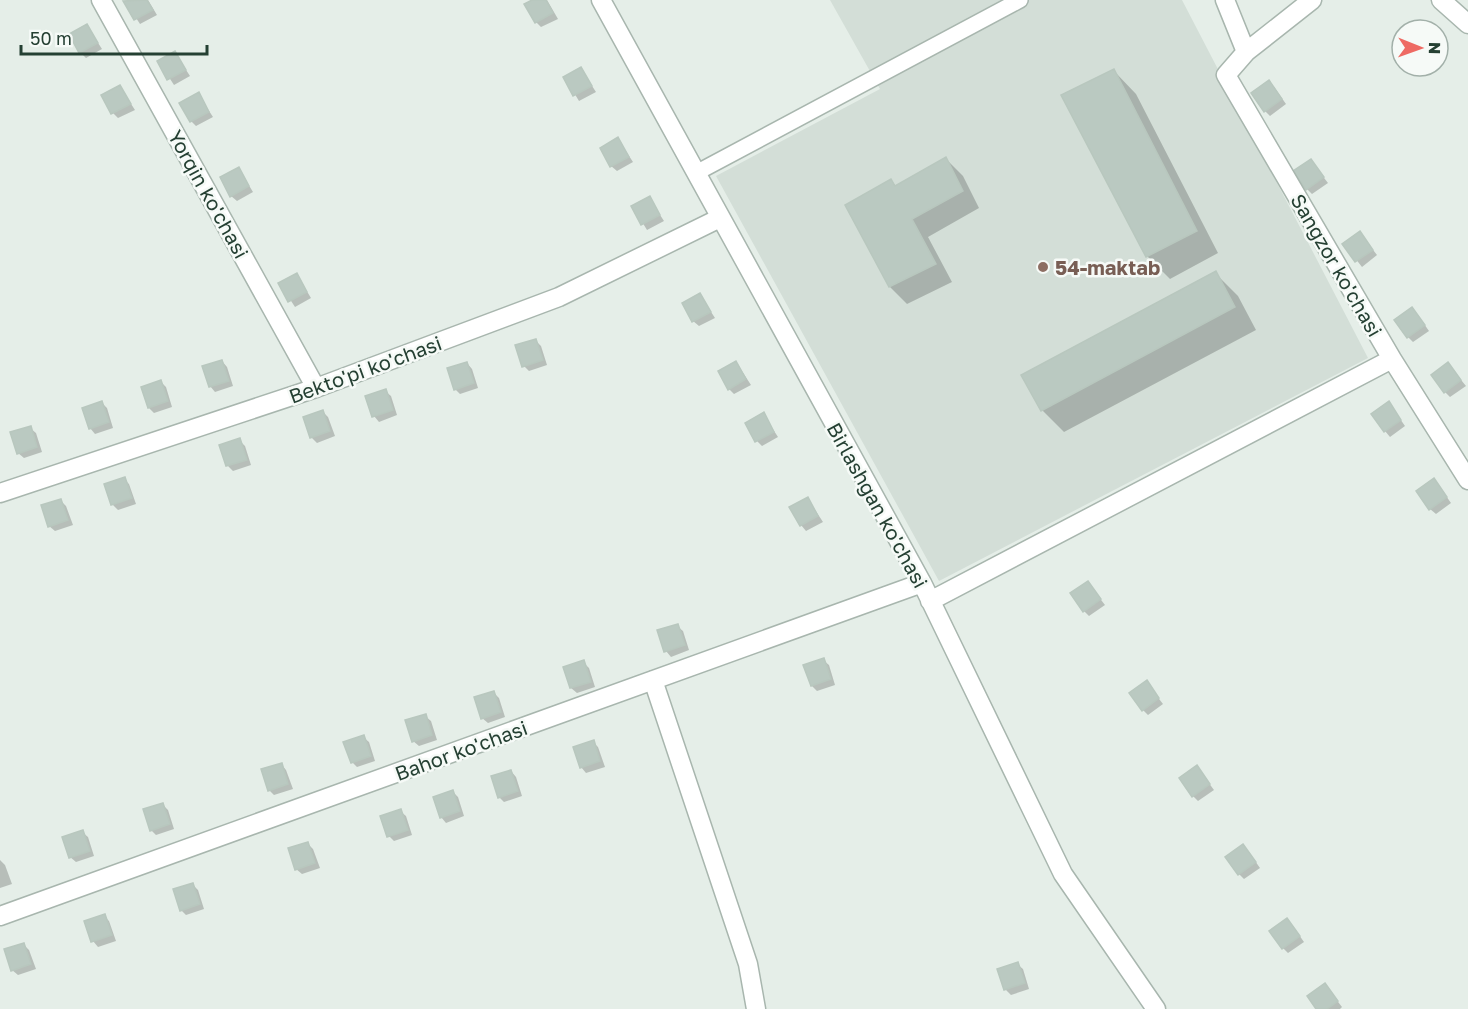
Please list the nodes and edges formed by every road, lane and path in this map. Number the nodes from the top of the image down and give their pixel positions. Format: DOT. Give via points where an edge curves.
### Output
graph roads {
  1 [pos="101,0"];
  2 [pos="601,0"];
  3 [pos="1020,0"];
  4 [pos="1225,0"];
  5 [pos="1312,0"];
  6 [pos="1441,0"];
  7 [pos="1468,24"];
  8 [pos="1246,52"];
  9 [pos="696,173"];
  10 [pos="720,218"];
  11 [pos="1392,359"];
  12 [pos="316,388"];
  13 [pos="1468,480"];
  14 [pos="0,493"];
  15 [pos="922,583"];
  16 [pos="930,601"];
  17 [pos="653,680"];
  18 [pos="0,916"];
  19 [pos="756,1009"];
  20 [pos="1156,1009"];
  1 -- 12 [label="street, Yorqin ko'chasi"];
  2 -- 9 [label="street, Birlashgan ko'chasi"];
  3 -- 9 [label="lane"];
  4 -- 8 [label="street"];
  5 -- 8 [label="street"];
  6 -- 7 [label="street"];
  8 -- 11 [label="street, Sangzor ko'chasi" via="1226,75"];
  9 -- 10 [label="street, Birlashgan ko'chasi"];
  10 -- 12 [label="street, Bekto'pi ko'chasi" via="559,297"];
  10 -- 15 [label="street, Birlashgan ko'chasi"];
  11 -- 13 [label="street, Sangzor ko'chasi"];
  11 -- 16 [label="street"];
  12 -- 14 [label="street, Bekto'pi ko'chasi"];
  15 -- 16 [label="street, Birlashgan ko'chasi"];
  15 -- 17 [label="street, Bahor ko'chasi"];
  16 -- 20 [label="street, Birlashgan ko'chasi" via="1064,874"];
  17 -- 18 [label="street, Bahor ko'chasi"];
  17 -- 19 [label="street" via="748,964"];
}
